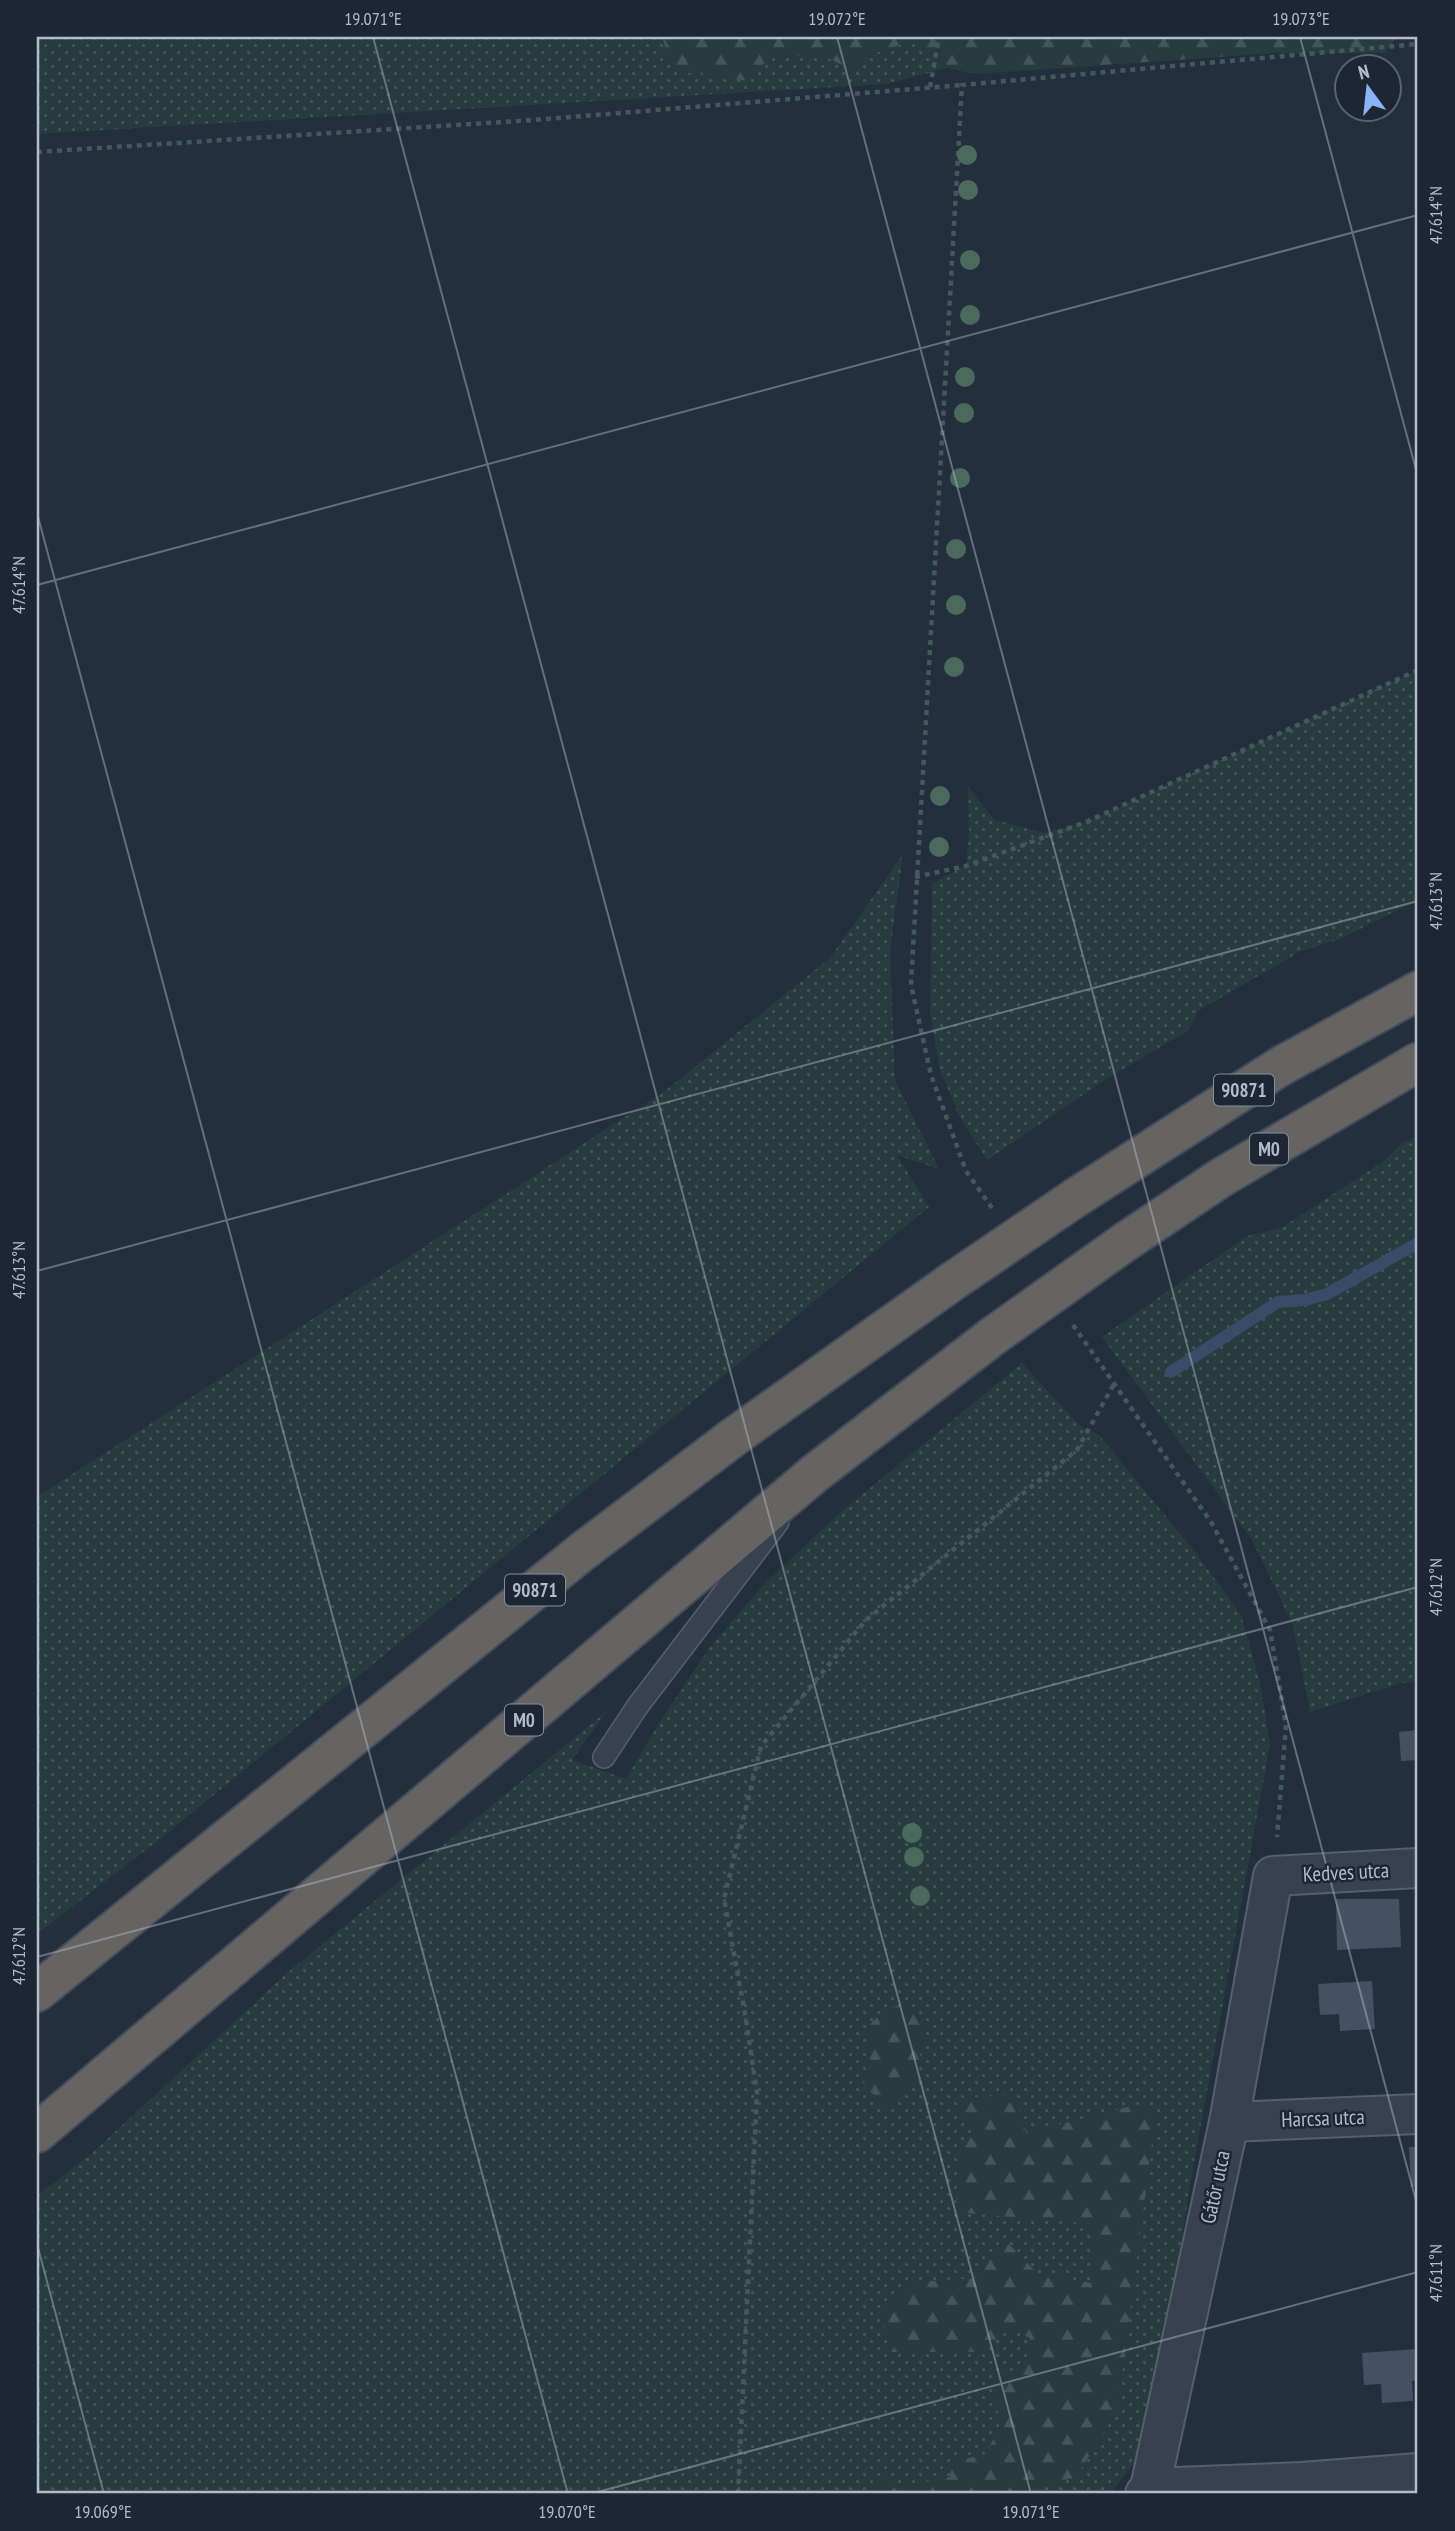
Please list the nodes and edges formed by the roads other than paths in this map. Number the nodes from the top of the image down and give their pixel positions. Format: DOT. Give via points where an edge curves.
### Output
graph roads {
  1 [pos="1418,991"];
  2 [pos="1418,1062"];
  3 [pos="814,1474"];
  4 [pos="604,1757"];
  5 [pos="1418,1868"];
  6 [pos="1273,1876"];
  7 [pos="37,1992"];
  8 [pos="1418,2114"];
  9 [pos="1229,2122"];
  10 [pos="37,2133"];
  11 [pos="1418,2473"];
  12 [pos="1147,2491"];
  1 -- 7 [label="highway, 90871, bridge" via="1282,1066 1075,1198 735,1436 583,1551"];
  2 -- 3 [label="highway, M0, bridge" via="1222,1177 1125,1242 993,1336"];
  3 -- 4 [label="lane"];
  3 -- 10 [label="highway, M0"];
  5 -- 6 [label="street, Kedves utca"];
  6 -- 9 [label="street, Gátőr utca"];
  8 -- 9 [label="street, Harcsa utca"];
  9 -- 12 [label="street, Gátőr utca"];
  11 -- 12 [label="street"];
}
